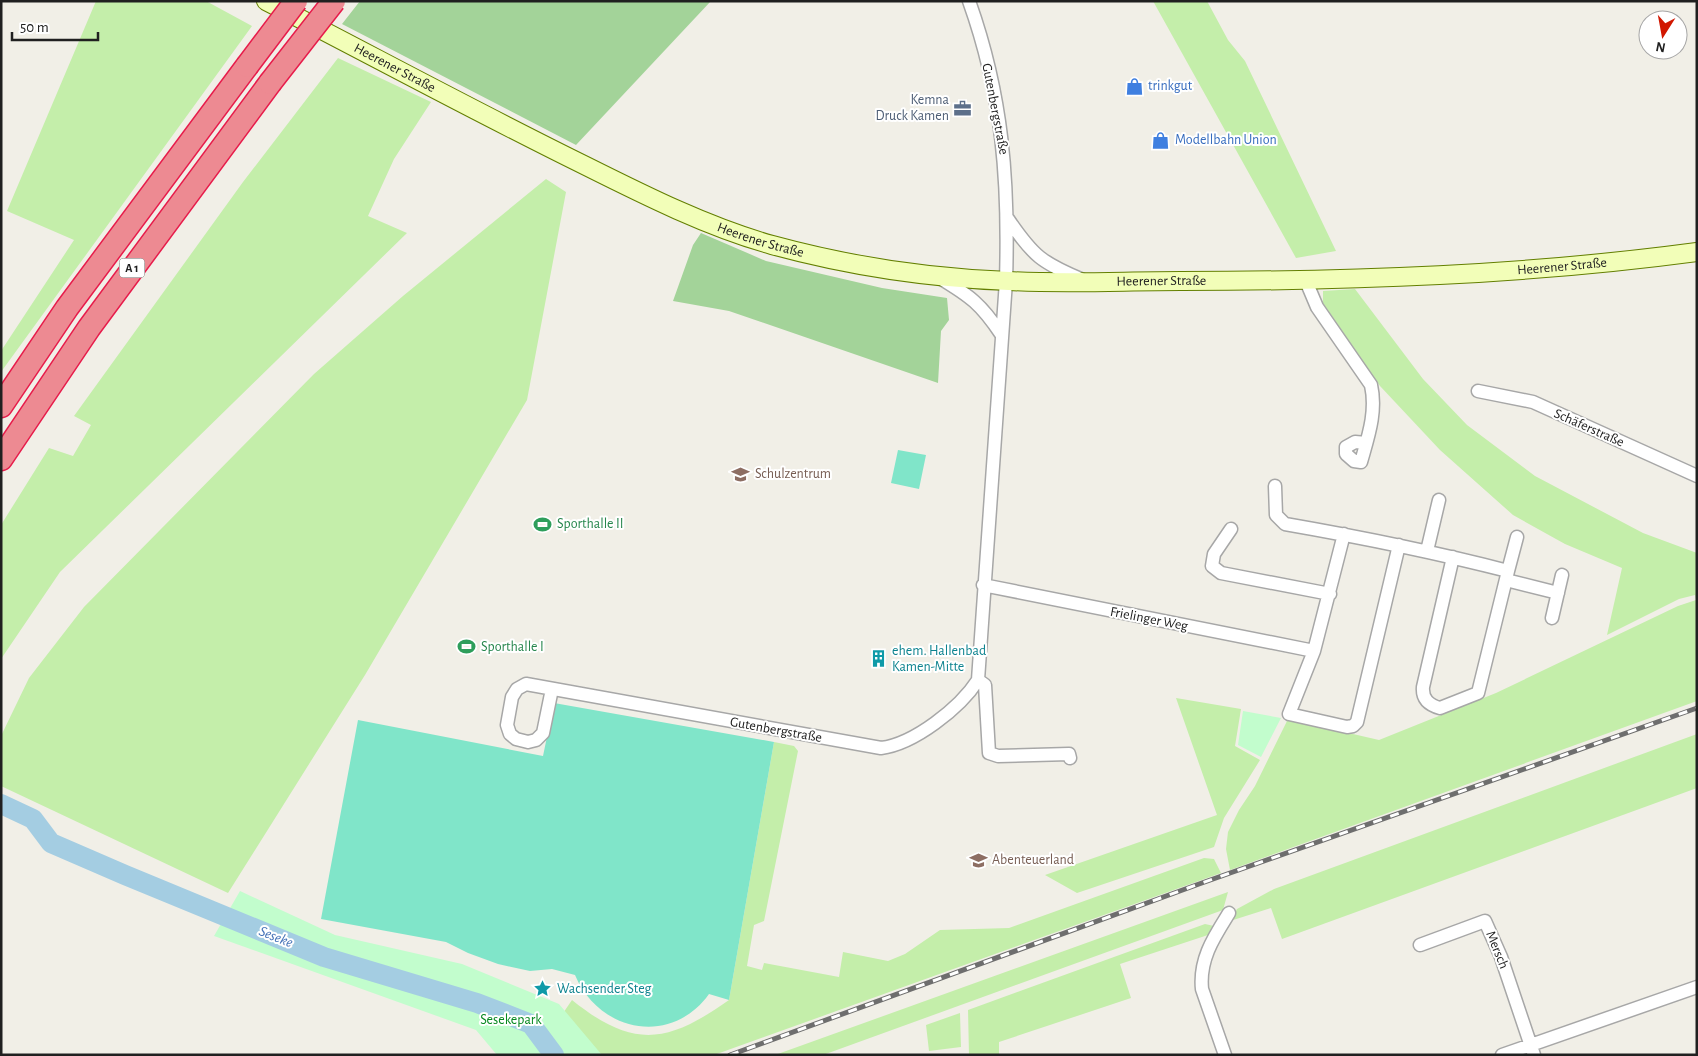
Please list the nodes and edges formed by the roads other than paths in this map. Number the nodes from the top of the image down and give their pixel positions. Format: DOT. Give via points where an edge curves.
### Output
graph roads {
  1 [pos="266,1"];
  2 [pos="296,1"];
  3 [pos="334,1"];
  4 [pos="969,1"];
  5 [pos="1008,219"];
  6 [pos="1697,252"];
  7 [pos="935,275"];
  8 [pos="1006,281"];
  9 [pos="1306,281"];
  10 [pos="1088,282"];
  11 [pos="1001,334"];
  12 [pos="1478,391"];
  13 [pos="1,406"];
  14 [pos="1366,443"];
  15 [pos="1,459"];
  16 [pos="1697,476"];
  17 [pos="1275,486"];
  18 [pos="1439,500"];
  19 [pos="1231,529"];
  20 [pos="1344,534"];
  21 [pos="1517,537"];
  22 [pos="1399,545"];
  23 [pos="1427,551"];
  24 [pos="1453,557"];
  25 [pos="1507,575"];
  26 [pos="1562,575"];
  27 [pos="983,585"];
  28 [pos="1558,593"];
  29 [pos="1330,594"];
  30 [pos="1552,618"];
  31 [pos="1314,651"];
  32 [pos="978,680"];
  33 [pos="552,689"];
  34 [pos="1070,758"];
  35 [pos="1229,913"];
  36 [pos="1420,945"];
  37 [pos="1697,987"];
  38 [pos="1532,1049"];
  39 [pos="1225,1055"];
  40 [pos="1502,1055"];
  1 -- 7 [label="main road, Heerener Straße" via="512,130 642,194 716,225 820,256"];
  2 -- 13 [label="highway, A 1, bridge" via="67,308"];
  3 -- 15 [label="highway, A 1, bridge" via="89,328"];
  4 -- 5 [label="street, Gutenbergstraße" via="997,105"];
  5 -- 8 [label="street, Gutenbergstraße"];
  5 -- 10 [label="street" via="1038,259"];
  6 -- 9 [label="main road, Heerener Straße" via="1526,271"];
  7 -- 8 [label="main road, Heerener Straße"];
  7 -- 11 [label="street" via="972,297"];
  8 -- 10 [label="main road, Heerener Straße"];
  8 -- 11 [label="street, Gutenbergstraße"];
  9 -- 10 [label="main road, Heerener Straße"];
  9 -- 14 [label="street" via="1317,307 1371,385 1374,400"];
  11 -- 27 [label="street, Gutenbergstraße"];
  12 -- 16 [label="street, Schäferstraße" via="1533,402"];
  17 -- 20 [label="street" via="1276,515 1285,524"];
  18 -- 23 [label="street"];
  19 -- 29 [label="street" via="1214,554 1212,566 1220,573"];
  20 -- 22 [label="street"];
  20 -- 29 [label="street"];
  21 -- 25 [label="street"];
  22 -- 23 [label="street"];
  22 -- 31 [label="street" via="1357,722 1353,726 1289,714"];
  23 -- 24 [label="street"];
  24 -- 25 [label="street"];
  24 -- 25 [label="street" via="1423,687 1424,697 1434,706 1447,706 1478,692"];
  25 -- 28 [label="street"];
  26 -- 28 [label="street"];
  27 -- 31 [label="street, Frielinger Weg"];
  27 -- 32 [label="street, Gutenbergstraße"];
  28 -- 30 [label="street"];
  29 -- 31 [label="street"];
  32 -- 33 [label="street, Gutenbergstraße" via="948,712 910,740 881,748"];
  32 -- 34 [label="street, Gutenbergstraße" via="985,685 989,753 998,756 1069,754"];
  33 -- 33 [label="street, Gutenbergstraße" via="526,684 512,697 507,725 516,740 536,740 542,733"];
  35 -- 39 [label="street" via="1206,952 1201,979"];
  36 -- 38 [label="street, Mersch" via="1485,921 1501,957"];
  37 -- 38 [label="street"];
  38 -- 40 [label="street"];
}
